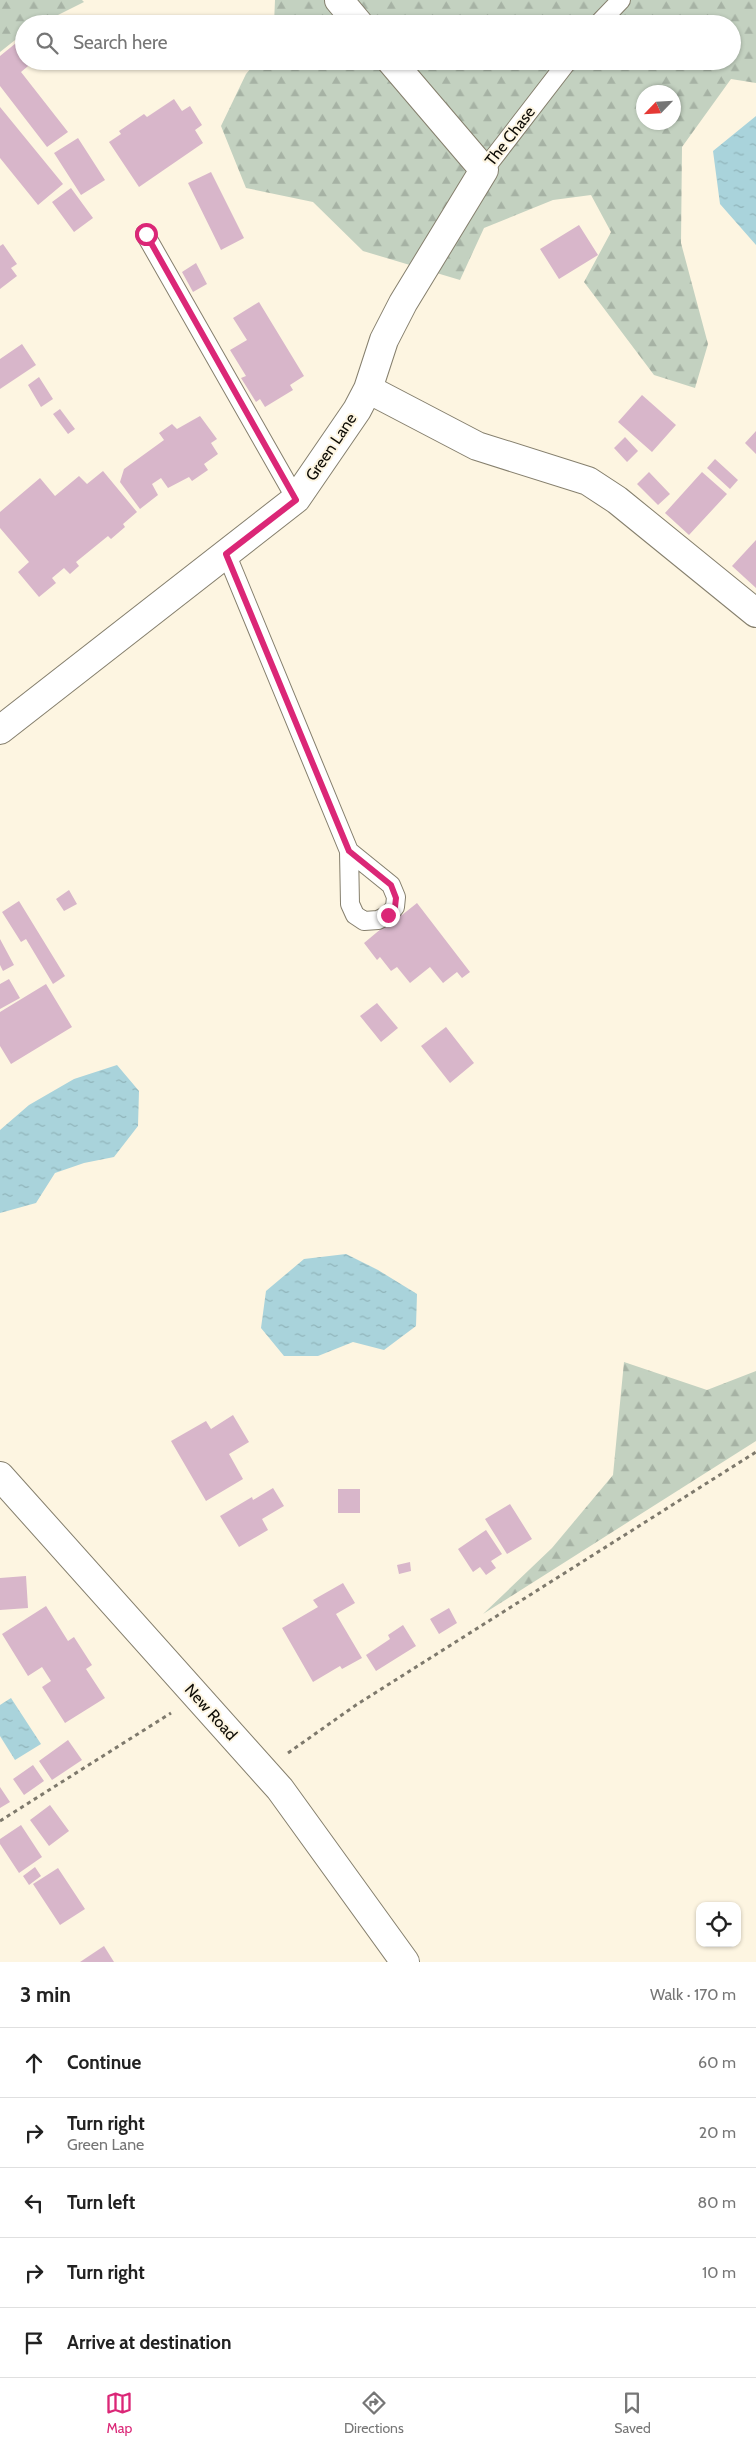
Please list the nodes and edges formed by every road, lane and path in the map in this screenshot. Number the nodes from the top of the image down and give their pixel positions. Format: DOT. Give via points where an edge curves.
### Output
graph roads {
  1 [pos="339,0"];
  2 [pos="621,0"];
  3 [pos="352,15"];
  4 [pos="607,15"];
  5 [pos="400,70"];
  6 [pos="561,70"];
  7 [pos="484,170"];
  8 [pos="146,234"];
  9 [pos="368,389"];
  10 [pos="296,500"];
  11 [pos="226,554"];
  12 [pos="756,613"];
  13 [pos="0,730"];
  14 [pos="349,851"];
  15 [pos="756,1452"];
  16 [pos="0,1476"];
  17 [pos="197,1696"];
  18 [pos="263,1771"];
  19 [pos="0,1821"];
  20 [pos="405,1962"];
  1 -- 3 [label="street"];
  2 -- 4 [label="lane"];
  5 -- 7 [label="street, The Chase"];
  6 -- 7 [label="lane, The Chase"];
  7 -- 9 [label="street, Green Lane" via="403,303 384,340"];
  8 -- 10 [label="lane"];
  9 -- 10 [label="street, Green Lane"];
  9 -- 12 [label="street" via="477,446 588,481 617,500"];
  10 -- 11 [label="street, Green Lane"];
  11 -- 13 [label="street, Green Lane"];
  11 -- 14 [label="lane"];
  15 -- 18 [label="path" via="356,1705"];
  16 -- 17 [label="street, New Road"];
  17 -- 18 [label="street, New Road"];
  17 -- 19 [label="path"];
  18 -- 20 [label="street, New Road"];
}
